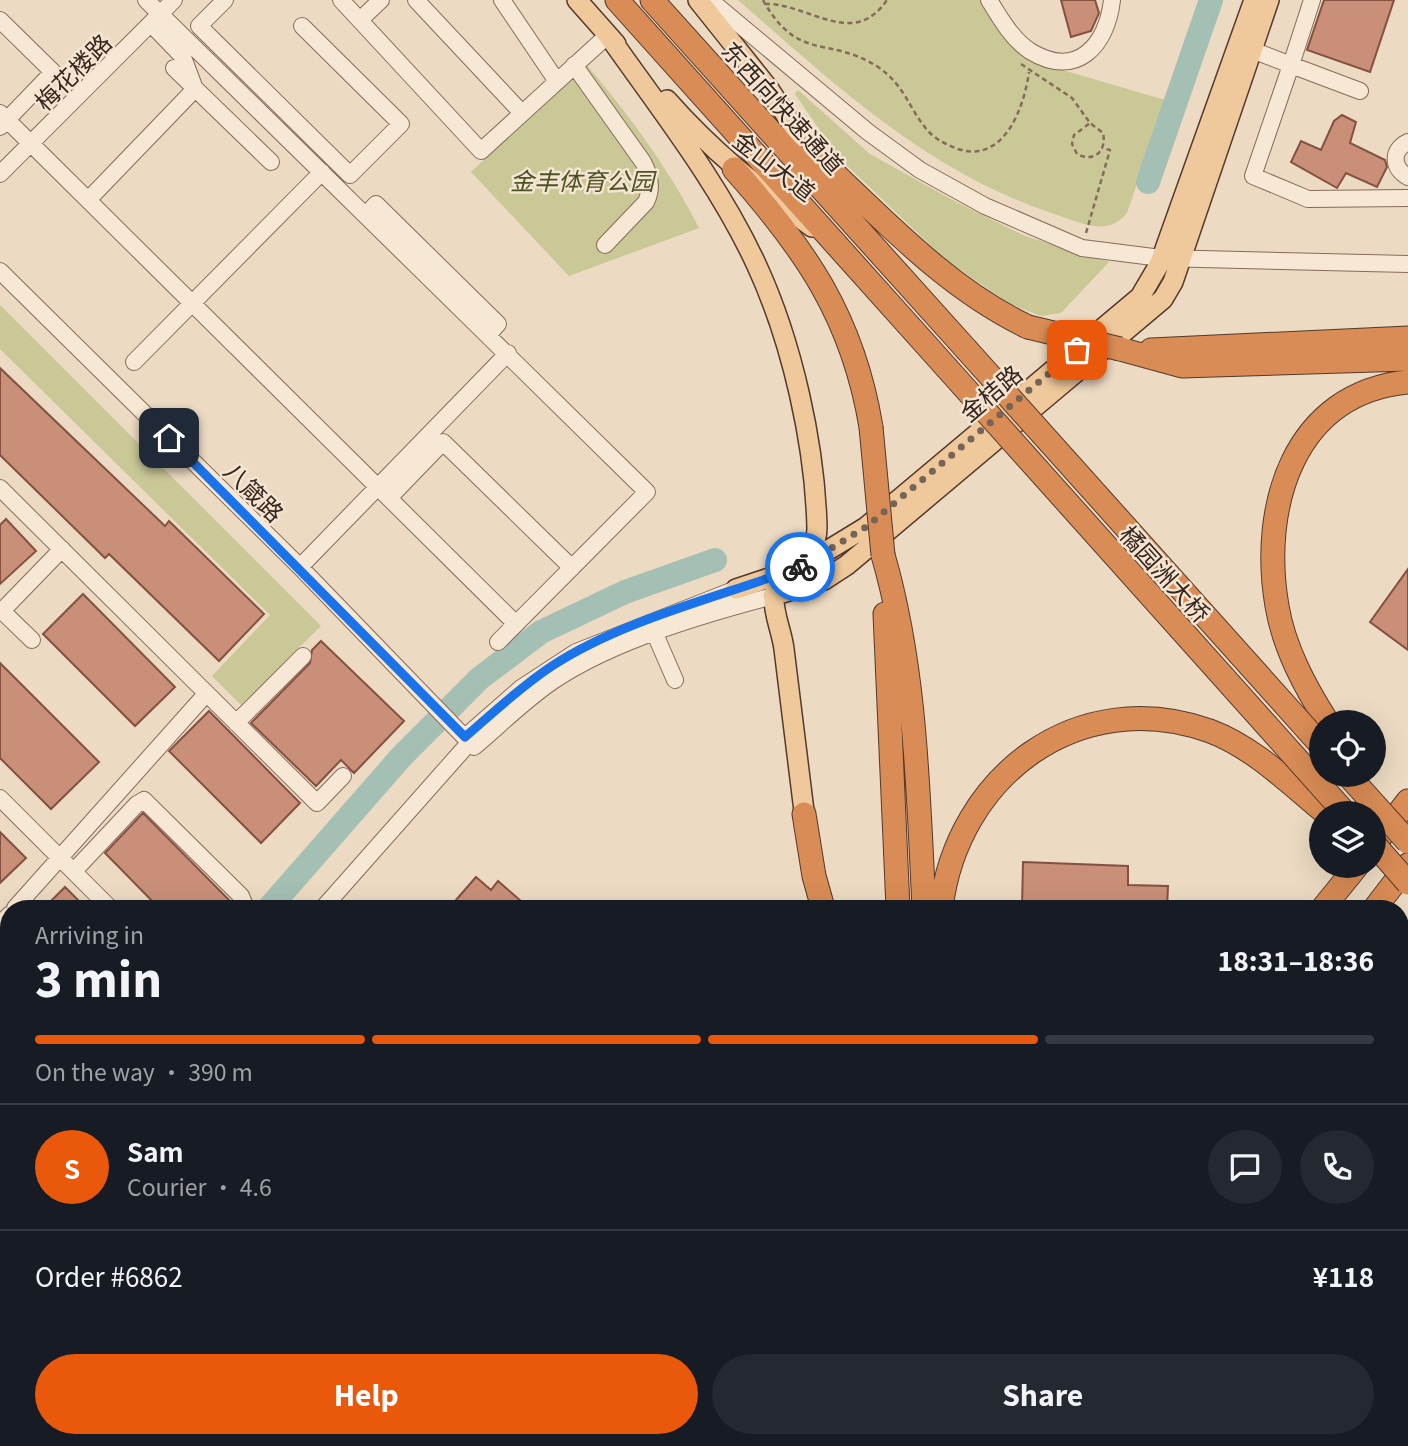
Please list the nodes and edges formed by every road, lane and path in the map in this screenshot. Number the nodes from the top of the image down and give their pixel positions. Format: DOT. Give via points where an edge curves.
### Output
graph roads {
  1 [pos="146,0"];
  2 [pos="174,0"];
  3 [pos="341,0"];
  4 [pos="381,0"];
  5 [pos="416,0"];
  6 [pos="502,0"];
  7 [pos="578,0"];
  8 [pos="617,0"];
  9 [pos="652,0"];
  10 [pos="698,0"];
  11 [pos="710,0"];
  12 [pos="763,0"];
  13 [pos="887,0"];
  14 [pos="989,0"];
  15 [pos="1112,0"];
  16 [pos="1254,0"];
  17 [pos="1269,0"];
  18 [pos="1312,0"];
  19 [pos="215,3"];
  20 [pos="765,4"];
  21 [pos="156,19"];
  22 [pos="0,20"];
  23 [pos="360,20"];
  24 [pos="302,26"];
  25 [pos="608,35"];
  26 [pos="1252,50"];
  27 [pos="574,65"];
  28 [pos="1291,65"];
  29 [pos="174,68"];
  30 [pos="1030,72"];
  31 [pos="556,80"];
  32 [pos="195,89"];
  33 [pos="1360,91"];
  34 [pos="521,112"];
  35 [pos="2,120"];
  36 [pos="1406,140"];
  37 [pos="31,144"];
  38 [pos="1102,148"];
  39 [pos="808,149"];
  40 [pos="271,162"];
  41 [pos="734,169"];
  42 [pos="322,172"];
  43 [pos="0,174"];
  44 [pos="1406,176"];
  45 [pos="1386,198"];
  46 [pos="1408,198"];
  47 [pos="88,200"];
  48 [pos="605,245"];
  49 [pos="1082,248"];
  50 [pos="876,249"];
  51 [pos="1181,257"];
  52 [pos="1161,258"];
  53 [pos="1408,264"];
  54 [pos="856,267"];
  55 [pos="0,271"];
  56 [pos="192,303"];
  57 [pos="1408,338"];
  58 [pos="966,349"];
  59 [pos="1120,349"];
  60 [pos="508,353"];
  61 [pos="1408,359"];
  62 [pos="134,362"];
  63 [pos="946,367"];
  64 [pos="1408,382"];
  65 [pos="0,488"];
  66 [pos="383,493"];
  67 [pos="62,549"];
  68 [pos="883,555"];
  69 [pos="300,567"];
  70 [pos="572,568"];
  71 [pos="799,568"];
  72 [pos="736,589"];
  73 [pos="773,596"];
  74 [pos="516,624"];
  75 [pos="654,634"];
  76 [pos="32,640"];
  77 [pos="498,642"];
  78 [pos="303,656"];
  79 [pos="675,680"];
  80 [pos="206,694"];
  81 [pos="1321,710"];
  82 [pos="236,723"];
  83 [pos="1309,732"];
  84 [pos="470,742"];
  85 [pos="343,776"];
  86 [pos="1359,787"];
  87 [pos="1377,787"];
  88 [pos="0,798"];
  89 [pos="1311,801"];
  90 [pos="1334,801"];
  91 [pos="1408,801"];
  92 [pos="804,814"];
  93 [pos="1408,841"];
  94 [pos="1386,849"];
  95 [pos="1386,856"];
  96 [pos="60,857"];
  97 [pos="74,871"];
  98 [pos="1347,878"];
  99 [pos="1380,878"];
  100 [pos="1408,883"];
  101 [pos="22,900"];
  102 [pos="102,900"];
  103 [pos="243,900"];
  104 [pos="330,900"];
  105 [pos="814,900"];
  106 [pos="821,900"];
  107 [pos="898,900"];
  108 [pos="923,900"];
  109 [pos="943,900"];
  110 [pos="1329,900"];
  111 [pos="1376,900"];
  1 -- 21 [label="street"];
  2 -- 21 [label="street, 梅花楼路"];
  3 -- 23 [label="street"];
  4 -- 23 [label="street"];
  5 -- 34 [label="street"];
  6 -- 31 [label="street"];
  7 -- 25 [label="main road, 金山大道"];
  8 -- 54 [label="highway"];
  9 -- 50 [label="highway, 东西向快速通道"];
  10 -- 39 [label="main road, 金山大道" via="769,89"];
  11 -- 49 [label="street" via="920,170 985,206"];
  12 -- 20 [label="path"];
  13 -- 20 [label="path" via="874,16 849,23"];
  14 -- 15 [label="street" via="1025,47 1065,62 1096,47"];
  16 -- 52 [label="main road, 金桔路"];
  17 -- 26 [label="main road"];
  18 -- 28 [label="street"];
  19 -- 24 [label="street" via="199,26 350,175 401,124"];
  20 -- 30 [label="path" via="795,40 876,66 905,92 930,133 968,152 992,148 1004,136 1026,95"];
  21 -- 32 [label="street" via="183,57"];
  21 -- 37 [label="street, 梅花楼路"];
  21 -- 42 [label="street"];
  22 -- 35 [label="street" via="53,72"];
  23 -- 34 [label="street" via="481,151"];
  25 -- 27 [label="street"];
  25 -- 41 [label="main road, 金山大道"];
  25 -- 71 [label="main road" via="710,182 758,267 767,292 799,388 811,461 816,538"];
  26 -- 28 [label="street"];
  26 -- 51 [label="main road"];
  27 -- 31 [label="street"];
  27 -- 48 [label="street" via="643,162 649,178 646,202"];
  28 -- 33 [label="street"];
  28 -- 45 [label="street" via="1253,176 1308,199"];
  29 -- 32 [label="street"];
  31 -- 34 [label="street"];
  32 -- 40 [label="street"];
  32 -- 47 [label="street"];
  35 -- 37 [label="street"];
  36 -- 44 [label="street" via="1395,160"];
  37 -- 43 [label="street, 梅花楼路"];
  37 -- 47 [label="street"];
  38 -- 38 [label="path" via="1103,133 1090,123 1074,135 1072,144 1080,156 1096,156"];
  38 -- 49 [label="path" via="1110,150"];
  39 -- 50 [label="main road, 金山大道"];
  39 -- 59 [label="highway, bridge" via="956,285 998,313 1028,327"];
  41 -- 54 [label="main road, 金山大道" via="825,236"];
  41 -- 68 [label="highway, bridge" via="781,222 810,264 853,350 871,427"];
  42 -- 56 [label="street"];
  42 -- 60 [label="street"];
  44 -- 45 [label="street"];
  45 -- 46 [label="street"];
  47 -- 56 [label="street"];
  49 -- 52 [label="street"];
  50 -- 58 [label="highway, 金山大道"];
  51 -- 52 [label="street"];
  51 -- 53 [label="street"];
  51 -- 73 [label="main road" via="1173,282 1154,309 866,550 824,580"];
  52 -- 71 [label="main road, 金桔路" via="1140,297 866,527"];
  54 -- 63 [label="highway, 金山大道"];
  55 -- 69 [label="street, 八箴路"];
  56 -- 62 [label="street"];
  56 -- 66 [label="street"];
  57 -- 59 [label="highway"];
  58 -- 83 [label="highway, 橘园洲大桥, bridge"];
  59 -- 61 [label="highway" via="1182,366"];
  60 -- 66 [label="street"];
  60 -- 70 [label="street" via="648,492"];
  63 -- 90 [label="highway, 橘园洲大桥, bridge"];
  64 -- 81 [label="highway" via="1372,390 1335,409 1292,459 1276,509 1272,553 1277,608 1292,658"];
  65 -- 67 [label="street"];
  66 -- 69 [label="street"];
  66 -- 70 [label="street" via="443,442"];
  66 -- 74 [label="street"];
  67 -- 76 [label="street" via="2,611"];
  67 -- 80 [label="street"];
  68 -- 107 [label="highway"];
  68 -- 108 [label="highway" via="910,687"];
  69 -- 84 [label="street, 八箴路"];
  70 -- 74 [label="street"];
  71 -- 72 [label="main road, 金桔路"];
  71 -- 73 [label="main road"];
  72 -- 84 [label="street" via="576,652 521,688"];
  73 -- 75 [label="street"];
  73 -- 92 [label="main road" via="782,633"];
  74 -- 77 [label="street"];
  75 -- 79 [label="street"];
  75 -- 84 [label="street" via="565,673"];
  78 -- 82 [label="street"];
  80 -- 82 [label="street"];
  80 -- 96 [label="street"];
  82 -- 85 [label="street" via="317,803"];
  84 -- 104 [label="street"];
  86 -- 93 [label="highway, bridge"];
  87 -- 93 [label="highway, bridge"];
  88 -- 96 [label="street"];
  89 -- 109 [label="highway" via="1241,745 1212,732 1160,720 1093,726 1049,740 998,780 955,847"];
  91 -- 94 [label="highway"];
  92 -- 105 [label="main road"];
  92 -- 106 [label="highway"];
  95 -- 100 [label="highway, bridge"];
  96 -- 97 [label="street"];
  96 -- 101 [label="street"];
  97 -- 102 [label="street"];
  97 -- 103 [label="street" via="136,803 145,800"];
  98 -- 110 [label="highway"];
  99 -- 111 [label="highway"];
}
